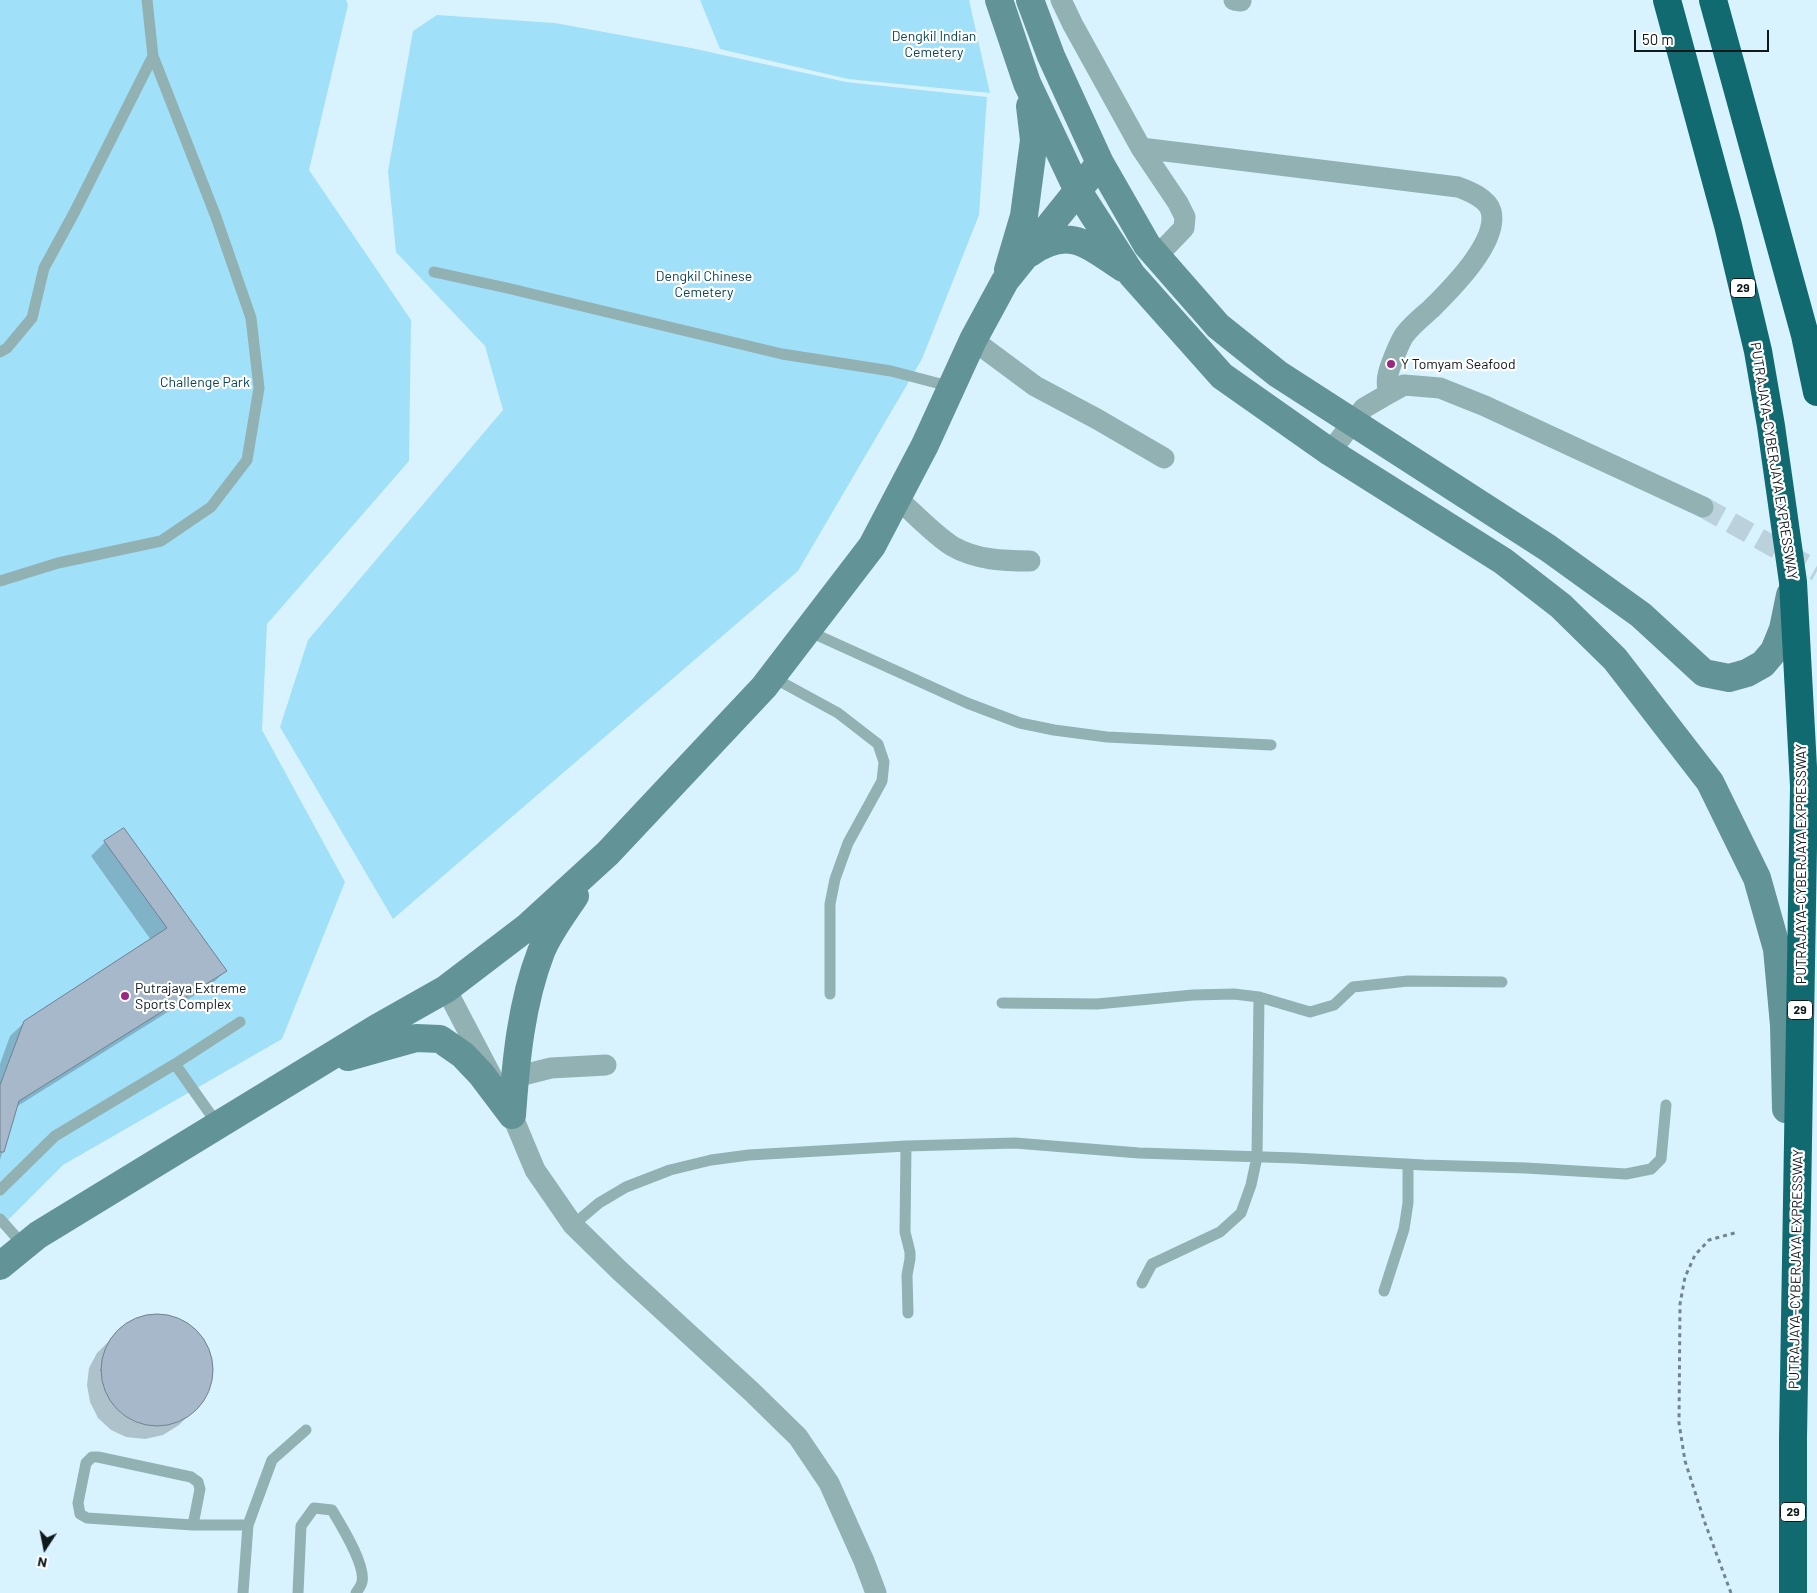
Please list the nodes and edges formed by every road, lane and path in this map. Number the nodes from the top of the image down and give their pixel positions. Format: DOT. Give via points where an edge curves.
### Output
graph roads {
  1 [pos="147,0"];
  2 [pos="999,0"];
  3 [pos="1030,0"];
  4 [pos="1061,0"];
  5 [pos="1661,0"];
  6 [pos="1667,0"];
  7 [pos="1714,5"];
  8 [pos="1680,45"];
  9 [pos="153,56"];
  10 [pos="1027,83"];
  11 [pos="1141,148"];
  12 [pos="1100,163"];
  13 [pos="1078,191"];
  14 [pos="1157,256"];
  15 [pos="434,272"];
  16 [pos="1132,275"];
  17 [pos="1005,281"];
  18 [pos="974,340"];
  19 [pos="0,352"];
  20 [pos="952,387"];
  21 [pos="1817,392"];
  22 [pos="1388,394"];
  23 [pos="1351,423"];
  24 [pos="1330,452"];
  25 [pos="1164,458"];
  26 [pos="897,498"];
  27 [pos="1704,507"];
  28 [pos="1030,561"];
  29 [pos="0,581"];
  30 [pos="1793,582"];
  31 [pos="808,631"];
  32 [pos="772,677"];
  33 [pos="1271,745"];
  34 [pos="608,853"];
  35 [pos="1502,982"];
  36 [pos="446,989"];
  37 [pos="830,994"];
  38 [pos="1259,997"];
  39 [pos="1002,1003"];
  40 [pos="240,1022"];
  41 [pos="175,1064"];
  42 [pos="320,1064"];
  43 [pos="606,1065"];
  44 [pos="515,1077"];
  45 [pos="1666,1105"];
  46 [pos="512,1115"];
  47 [pos="218,1126"];
  48 [pos="906,1146"];
  49 [pos="1257,1157"];
  50 [pos="1408,1164"];
  51 [pos="0,1190"];
  52 [pos="0,1219"];
  53 [pos="573,1225"];
  54 [pos="1738,1232"];
  55 [pos="24,1246"];
  56 [pos="0,1266"];
  57 [pos="1142,1283"];
  58 [pos="1384,1291"];
  59 [pos="908,1313"];
  60 [pos="306,1430"];
  61 [pos="1793,1438"];
  62 [pos="248,1525"];
  63 [pos="193,1526"];
  64 [pos="1793,1591"];
  65 [pos="244,1593"];
  66 [pos="298,1593"];
  67 [pos="356,1593"];
  68 [pos="876,1593"];
  69 [pos="1731,1593"];
  1 -- 9 [label="lane"];
  2 -- 10 [label="main road"];
  3 -- 12 [label="main road" via="1051,56"];
  4 -- 11 [label="street"];
  5 -- 8 [label="highway"];
  6 -- 8 [label="highway, PUTRAJAYA–CYBERJAYA EXPRESSWAY / 29"];
  7 -- 21 [label="highway" via="1805,335"];
  8 -- 30 [label="highway, PUTRAJAYA–CYBERJAYA EXPRESSWAY / 29" via="1758,351"];
  9 -- 19 [label="lane" via="44,268 32,318"];
  9 -- 29 [label="lane" via="216,216 251,318 259,388 247,460 211,507 161,541 58,563"];
  10 -- 13 [label="main road"];
  10 -- 17 [label="main road" via="1034,140 1024,216"];
  11 -- 14 [label="street" via="1185,217 1184,228"];
  11 -- 22 [label="street" via="1458,187 1483,200 1491,209 1488,238 1475,261 1405,334 1388,375"];
  12 -- 13 [label="main road"];
  12 -- 14 [label="main road" via="1147,245"];
  13 -- 16 [label="main road"];
  13 -- 17 [label="main road"];
  14 -- 23 [label="main road" via="1218,326 1278,374"];
  15 -- 20 [label="lane" via="782,354 891,371"];
  16 -- 17 [label="main road" via="1083,242 1069,239 1055,240 1031,252"];
  16 -- 24 [label="main road" via="1222,376"];
  17 -- 18 [label="main road"];
  18 -- 20 [label="main road"];
  18 -- 25 [label="street" via="1035,386"];
  20 -- 26 [label="main road"];
  22 -- 23 [label="street" via="1364,408"];
  22 -- 27 [label="street" via="1404,385 1440,388"];
  23 -- 24 [label="street"];
  23 -- 30 [label="main road" via="1548,548 1641,615 1704,673 1729,678 1763,664 1774,651"];
  24 -- 61 [label="main road" via="1503,561 1561,606 1615,659 1710,782 1757,878 1777,950 1784,1025"];
  26 -- 28 [label="street" via="952,546 986,558"];
  26 -- 31 [label="main road" via="872,546"];
  30 -- 61 [label="highway, PUTRAJAYA–CYBERJAYA EXPRESSWAY / 29" via="1804,786"];
  31 -- 32 [label="main road"];
  31 -- 33 [label="lane" via="967,703 1020,723 1107,737"];
  32 -- 34 [label="main road"];
  32 -- 37 [label="lane" via="838,713 878,744 884,762 882,781 848,843 835,879 830,904"];
  34 -- 36 [label="main road" via="526,928"];
  34 -- 44 [label="main road" via="560,917 542,951 521,1028"];
  35 -- 38 [label="lane" via="1408,981 1353,987 1334,1005 1310,1012"];
  36 -- 42 [label="main road"];
  36 -- 46 [label="street"];
  38 -- 39 [label="lane" via="1234,994 1097,1004"];
  38 -- 49 [label="lane"];
  40 -- 41 [label="lane"];
  41 -- 47 [label="lane"];
  41 -- 51 [label="lane" via="55,1136"];
  42 -- 46 [label="main road" via="416,1038 440,1039 463,1055 481,1074"];
  42 -- 47 [label="main road"];
  43 -- 44 [label="street" via="551,1068"];
  44 -- 46 [label="main road"];
  45 -- 50 [label="lane" via="1661,1159 1651,1169 1626,1174"];
  46 -- 53 [label="street" via="535,1170"];
  47 -- 55 [label="main road"];
  48 -- 49 [label="lane" via="1016,1144"];
  48 -- 53 [label="lane" via="711,1160 670,1170 626,1187 599,1203"];
  48 -- 59 [label="lane" via="905,1232 910,1252"];
  49 -- 50 [label="lane"];
  49 -- 57 [label="lane" via="1241,1213 1220,1232 1152,1264"];
  50 -- 58 [label="lane" via="1404,1229"];
  52 -- 55 [label="lane"];
  53 -- 68 [label="street" via="798,1438 829,1483"];
  54 -- 69 [label="path" via="1709,1240 1695,1255 1685,1277 1680,1304 1679,1423 1685,1461"];
  55 -- 56 [label="main road"];
  60 -- 62 [label="lane" via="272,1460"];
  61 -- 64 [label="highway, PUTRAJAYA–CYBERJAYA EXPRESSWAY / 29"];
  62 -- 63 [label="lane"];
  62 -- 65 [label="lane"];
  63 -- 63 [label="lane" via="87,1518 80,1514 78,1503 86,1463 92,1457 98,1457 190,1477 198,1482 200,1489"];
  66 -- 67 [label="lane" via="301,1526 314,1508 332,1510 350,1539 362,1572 362,1582"];
}
